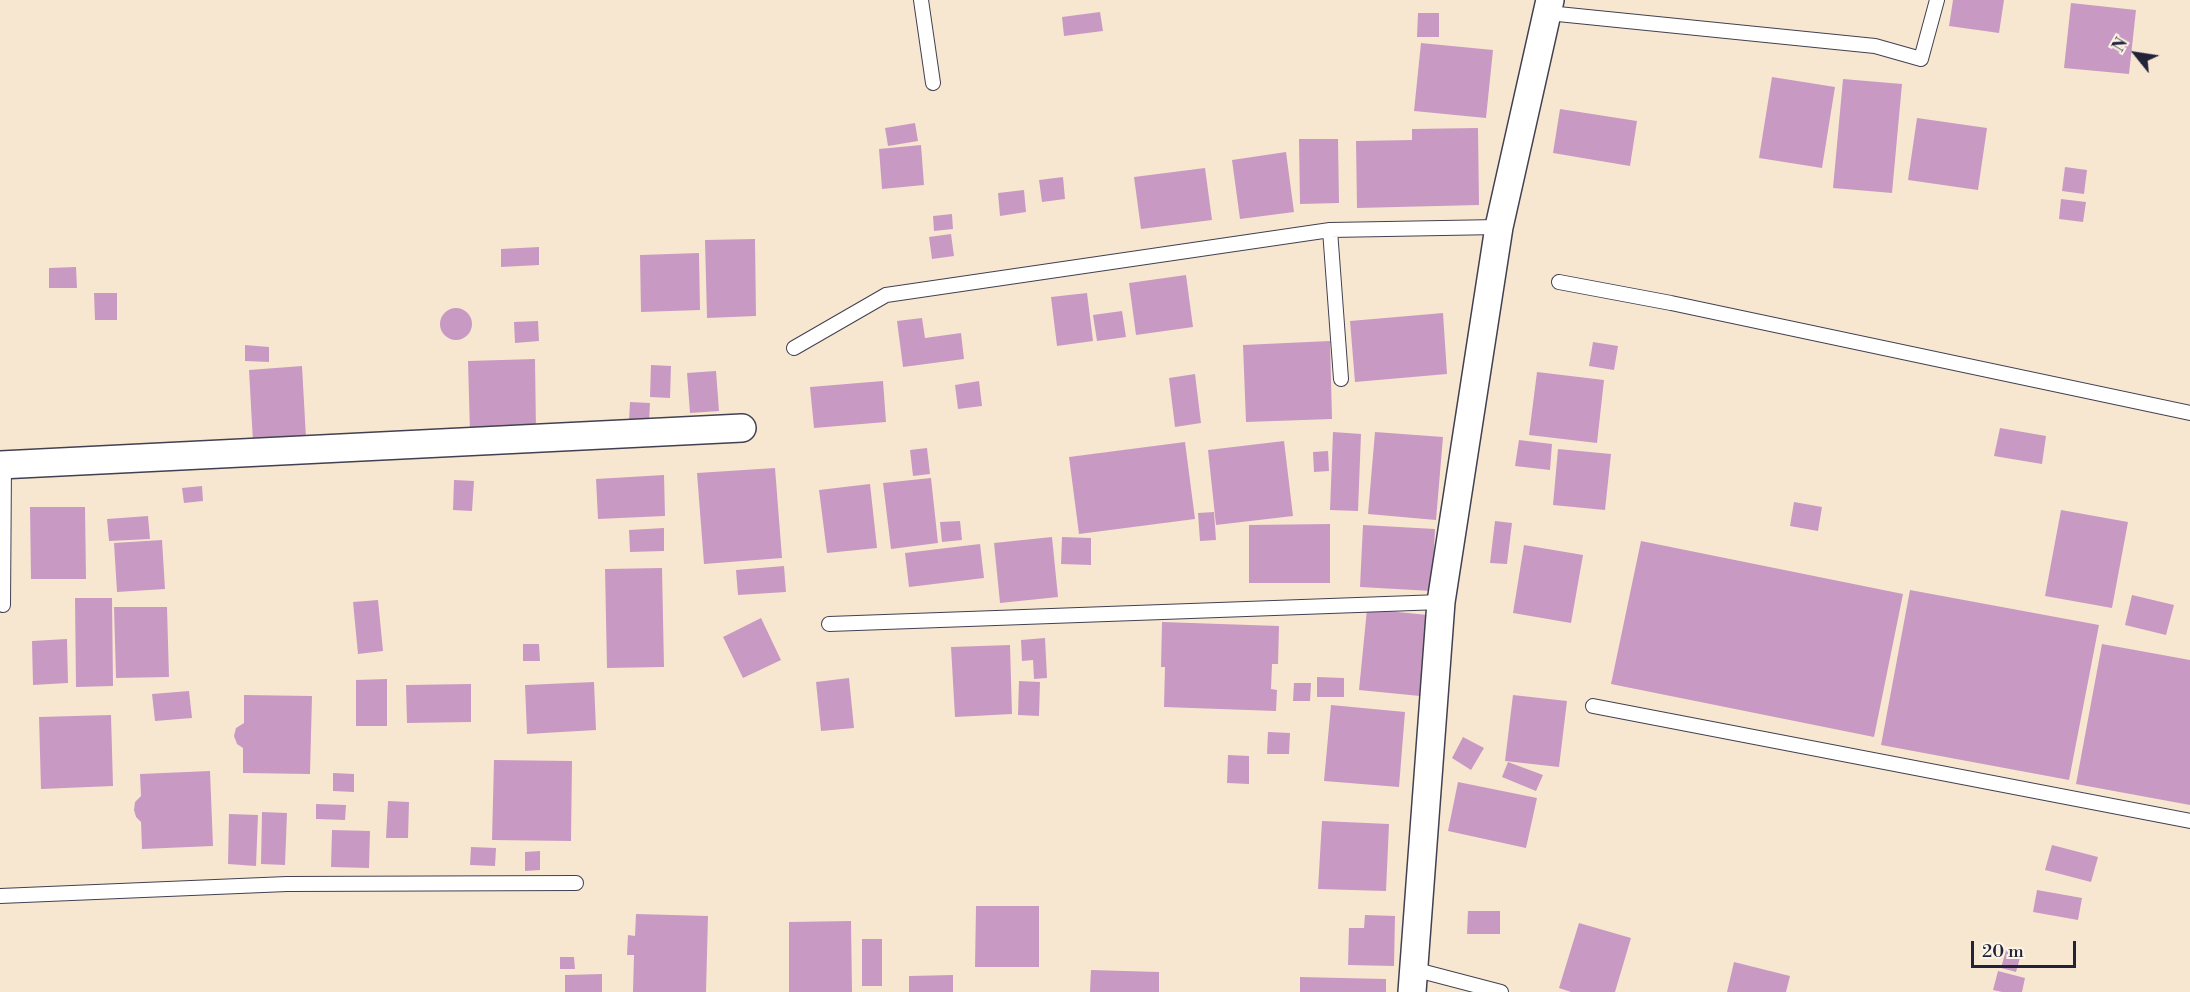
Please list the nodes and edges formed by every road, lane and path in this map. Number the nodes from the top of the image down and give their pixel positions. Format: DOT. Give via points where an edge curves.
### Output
graph roads {
  1 [pos="921,0"];
  2 [pos="1937,0"];
  3 [pos="1549,7"];
  4 [pos="933,83"];
  5 [pos="1499,227"];
  6 [pos="1330,230"];
  7 [pos="1559,282"];
  8 [pos="794,348"];
  9 [pos="1341,379"];
  10 [pos="2190,413"];
  11 [pos="742,428"];
  12 [pos="2,465"];
  13 [pos="1441,602"];
  14 [pos="3,605"];
  15 [pos="829,624"];
  16 [pos="1593,706"];
  17 [pos="2190,821"];
  18 [pos="576,883"];
  19 [pos="0,896"];
  20 [pos="1412,981"];
  21 [pos="1501,992"];
  1 -- 4 [label="lane"];
  2 -- 3 [label="lane" via="1921,59 1875,46"];
  3 -- 5 [label="street"];
  5 -- 6 [label="lane"];
  5 -- 13 [label="street"];
  6 -- 8 [label="lane" via="886,295"];
  6 -- 9 [label="lane"];
  7 -- 10 [label="lane"];
  11 -- 12 [label="street"];
  12 -- 14 [label="lane"];
  13 -- 15 [label="lane"];
  13 -- 20 [label="street"];
  16 -- 17 [label="lane"];
  18 -- 19 [label="lane" via="287,884"];
  20 -- 21 [label="lane"];
}
